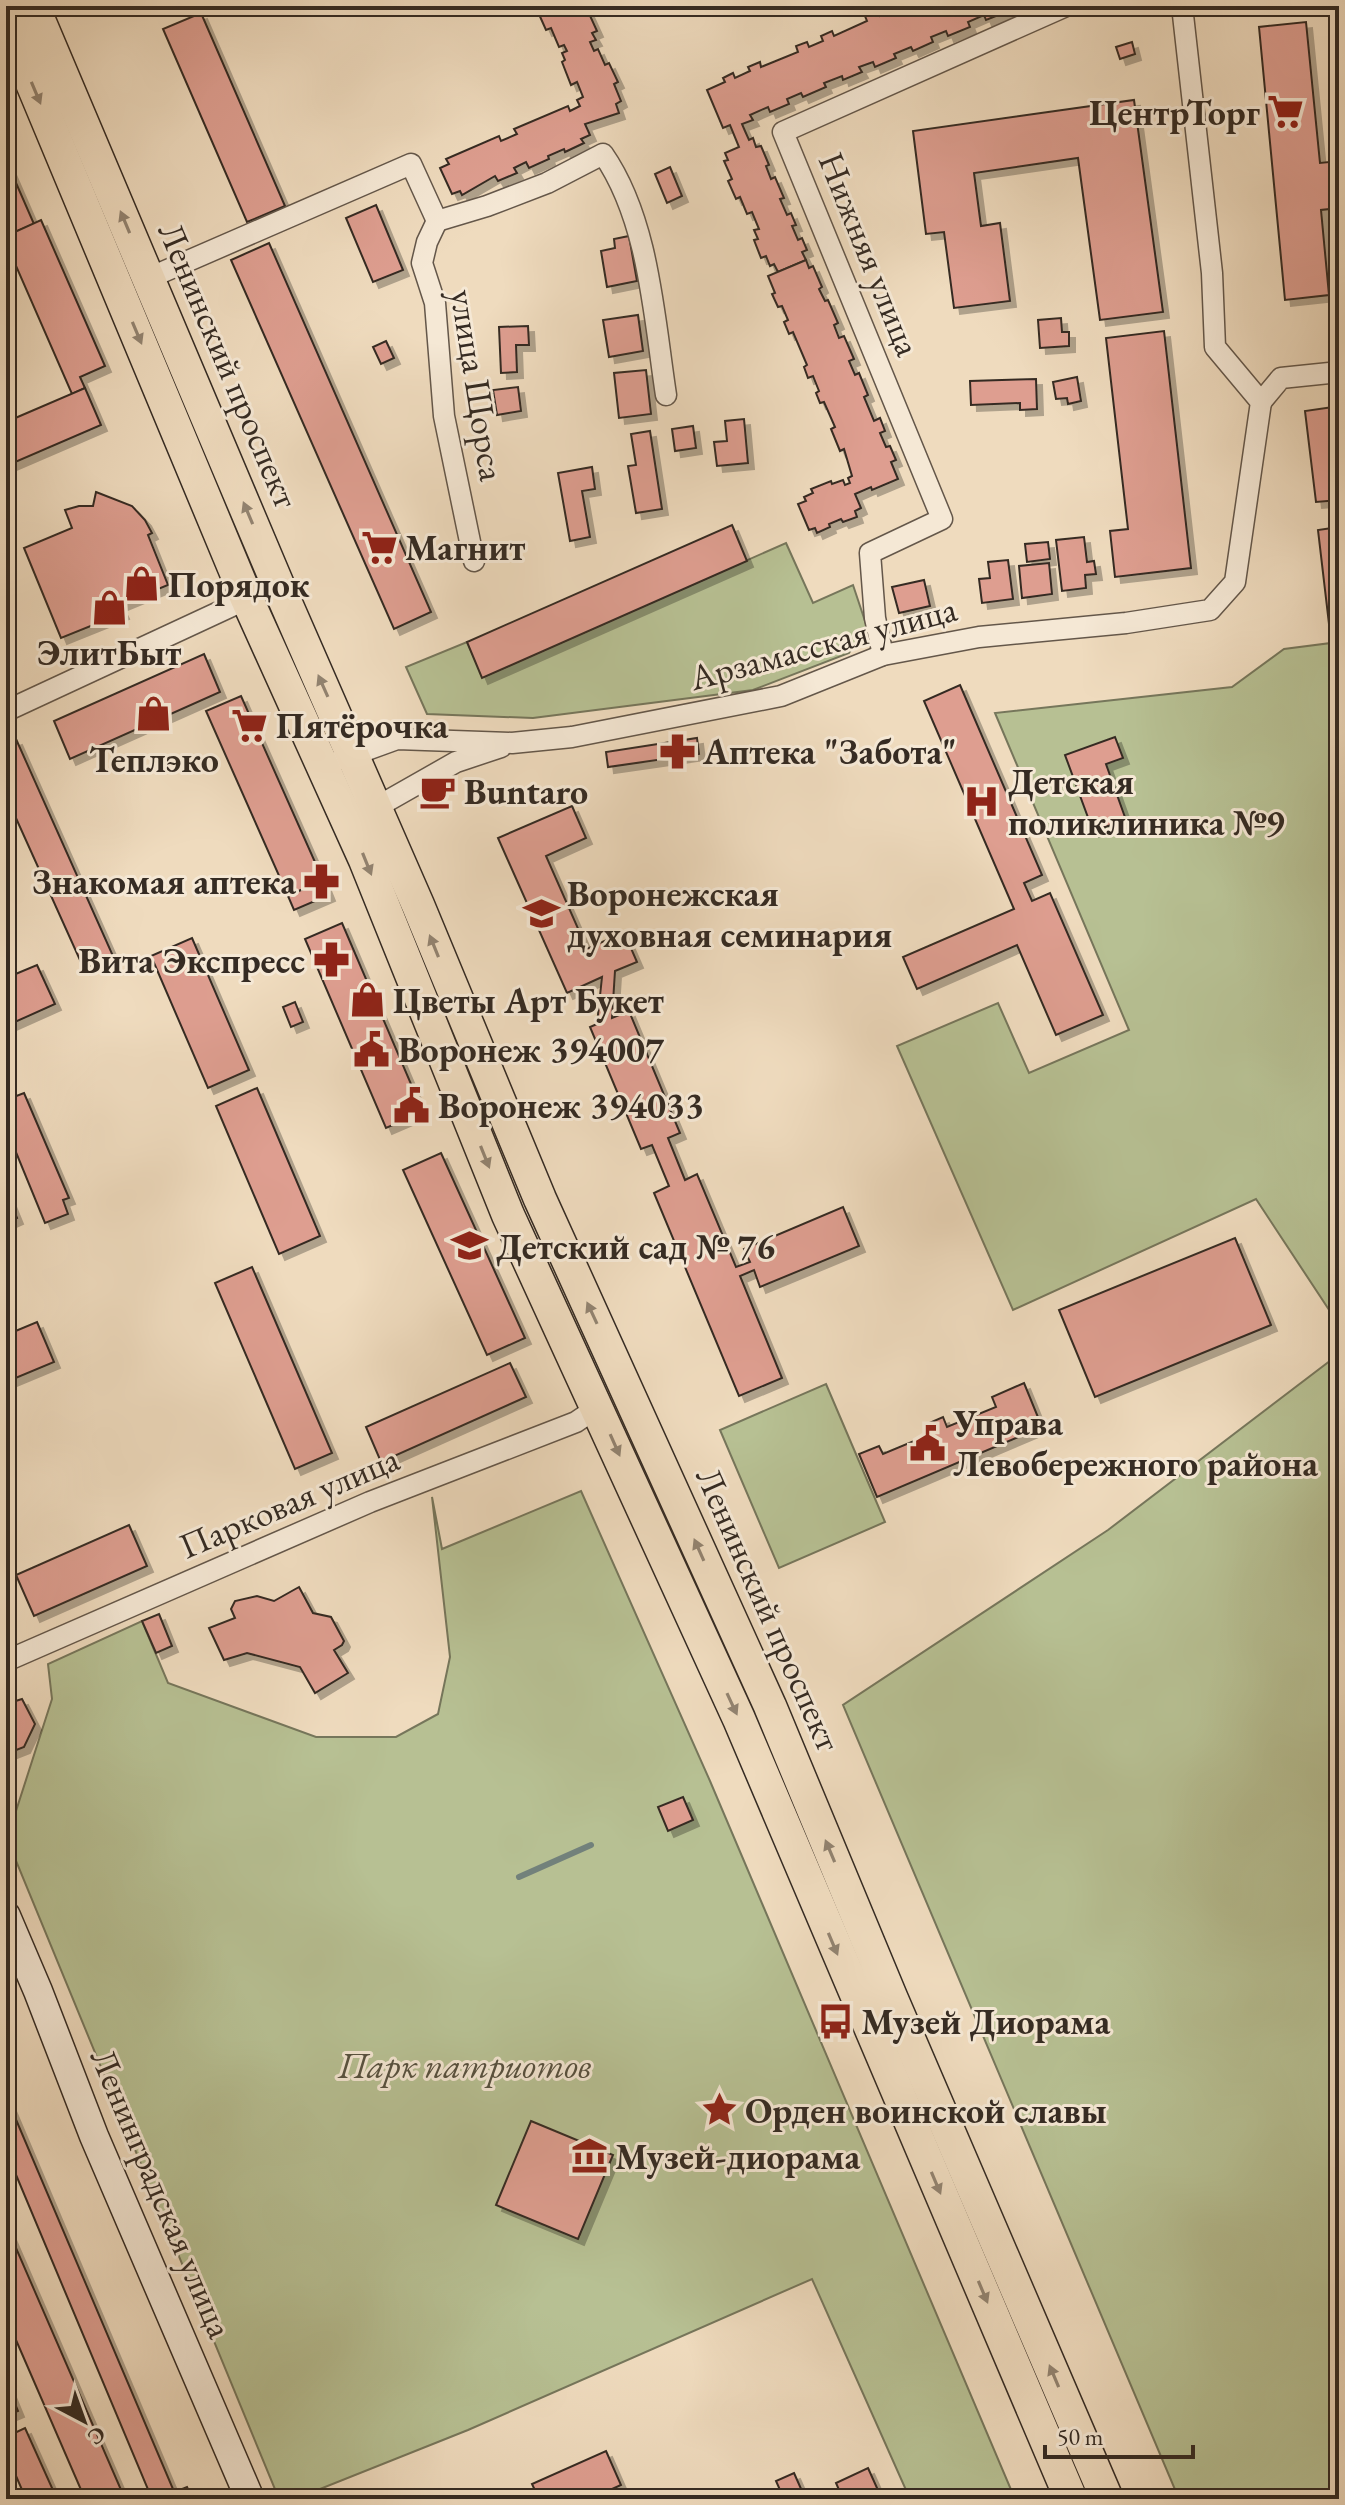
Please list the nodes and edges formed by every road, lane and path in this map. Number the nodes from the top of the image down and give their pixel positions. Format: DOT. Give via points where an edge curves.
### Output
graph roads {
  1 [pos="33,6"];
  2 [pos="1066,6"];
  3 [pos="1182,6"];
  4 [pos="6,21"];
  5 [pos="437,221"];
  6 [pos="149,278"];
  7 [pos="1339,372"];
  8 [pos="666,395"];
  9 [pos="1261,402"];
  10 [pos="474,561"];
  11 [pos="247,599"];
  12 [pos="883,655"];
  13 [pos="6,711"];
  14 [pos="512,743"];
  15 [pos="338,760"];
  16 [pos="362,815"];
  17 [pos="598,1407"];
  18 [pos="731,1621"];
  19 [pos="699,1634"];
  20 [pos="6,1661"];
  21 [pos="6,1916"];
  22 [pos="250,2499"];
  23 [pos="1071,2499"];
  24 [pos="1107,2499"];
  6 -- 1 [label="main road, Ленинский проспект, one-way"];
  2 -- 12 [label="street, Нижняя улица" via="783,132 942,519 870,553"];
  3 -- 9 [label="street" via="1212,273 1215,347"];
  4 -- 11 [label="main road, Ленинский проспект, one-way"];
  5 -- 6 [label="street" via="411,164"];
  5 -- 8 [label="street" via="547,183 603,154 616,172 638,229"];
  5 -- 10 [label="street, улица Щорса" via="422,263 435,303 444,416"];
  15 -- 6 [label="main road, Ленинский проспект, one-way" via="278,585"];
  7 -- 9 [label="street" via="1281,378"];
  9 -- 12 [label="street, Арзамасская улица" via="1235,582 1210,610 979,637"];
  11 -- 13 [label="street"];
  11 -- 15 [label="main road, Ленинский проспект"];
  12 -- 14 [label="street, Арзамасская улица" via="781,696 572,737"];
  14 -- 15 [label="street, Арзамасская улица" via="397,739"];
  14 -- 16 [label="street, Арзамасская улица" via="456,762"];
  15 -- 16 [label="main road, Ленинский проспект"];
  16 -- 17 [label="main road, Ленинский проспект, one-way" via="508,1215"];
  18 -- 16 [label="main road, Ленинский проспект, one-way"];
  17 -- 19 [label="main road, Ленинский проспект, one-way"];
  17 -- 20 [label="street, Парковая улица" via="576,1422 370,1502"];
  18 -- 19 [label="main road"];
  24 -- 18 [label="main road, Ленинский проспект, one-way"];
  19 -- 23 [label="main road, Ленинский проспект, one-way"];
  21 -- 22 [label="main road, Ленинградская улица"];
}
